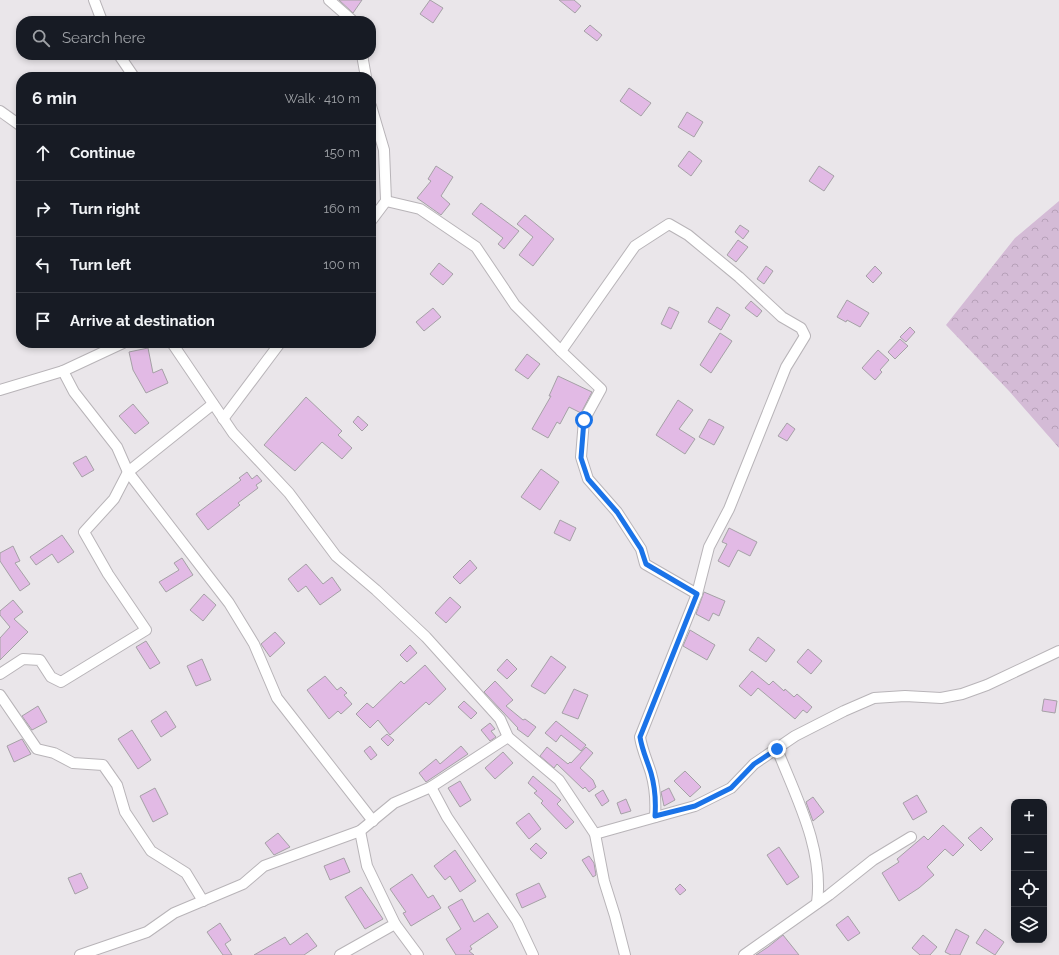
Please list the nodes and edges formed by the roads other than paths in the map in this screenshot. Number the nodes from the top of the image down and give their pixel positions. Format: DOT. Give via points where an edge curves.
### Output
graph roads {
  1 [pos="94,0"];
  2 [pos="329,0"];
  3 [pos="100,16"];
  4 [pos="347,16"];
  5 [pos="122,60"];
  6 [pos="363,60"];
  7 [pos="131,72"];
  8 [pos="365,72"];
  9 [pos="0,111"];
  10 [pos="16,122"];
  11 [pos="376,123"];
  12 [pos="386,201"];
  13 [pos="376,214"];
  14 [pos="111,348"];
  15 [pos="175,348"];
  16 [pos="276,348"];
  17 [pos="561,351"];
  18 [pos="63,371"];
  19 [pos="0,390"];
  20 [pos="213,404"];
  21 [pos="224,419"];
  22 [pos="128,472"];
  23 [pos="697,594"];
  24 [pos="1059,651"];
  25 [pos="0,674"];
  26 [pos="0,695"];
  27 [pos="508,737"];
  28 [pos="777,749"];
  29 [pos="431,787"];
  30 [pos="655,816"];
  31 [pos="373,821"];
  32 [pos="360,831"];
  33 [pos="595,834"];
  34 [pos="911,837"];
  35 [pos="203,901"];
  36 [pos="817,903"];
  37 [pos="395,924"];
  38 [pos="80,955"];
  39 [pos="340,955"];
  40 [pos="418,955"];
  41 [pos="533,955"];
  42 [pos="624,955"];
  43 [pos="744,955"];
  1 -- 3 [label="street"];
  2 -- 4 [label="street"];
  5 -- 7 [label="street"];
  6 -- 8 [label="street"];
  9 -- 10 [label="street"];
  11 -- 12 [label="street" via="384,150"];
  12 -- 13 [label="street"];
  12 -- 17 [label="street" via="420,209 476,247 515,305"];
  14 -- 18 [label="street"];
  15 -- 20 [label="street"];
  16 -- 21 [label="street"];
  17 -- 23 [label="street" via="601,389 584,420 581,458 588,479 617,512 641,549 646,564"];
  17 -- 23 [label="street" via="635,246 669,224 688,235 782,317 804,332 804,340 786,367 729,509 709,548"];
  18 -- 19 [label="street"];
  18 -- 22 [label="street" via="74,392 117,446"];
  20 -- 21 [label="street"];
  20 -- 22 [label="street"];
  21 -- 27 [label="street" via="233,433 289,493 336,556 426,637 500,718"];
  22 -- 25 [label="street" via="114,499 84,532 108,574 146,630 61,682 51,677 40,660 23,659"];
  22 -- 31 [label="street" via="229,604 254,644 277,698"];
  23 -- 30 [label="street" via="640,737 651,774 656,804"];
  24 -- 28 [label="street" via="962,694 941,698 874,698 795,736"];
  26 -- 35 [label="street" via="37,749 54,753 73,763 103,765 117,785 125,812 151,851 186,873"];
  27 -- 29 [label="street"];
  27 -- 33 [label="street" via="559,780"];
  28 -- 30 [label="street" via="754,764 731,788 695,806"];
  28 -- 36 [label="street" via="812,842 819,890"];
  29 -- 31 [label="street" via="394,804"];
  29 -- 41 [label="street" via="447,816 517,921"];
  30 -- 33 [label="street"];
  31 -- 32 [label="street"];
  32 -- 35 [label="street" via="264,866 243,884"];
  32 -- 37 [label="street" via="367,866"];
  33 -- 42 [label="street" via="604,881 616,916"];
  34 -- 36 [label="street" via="873,860"];
  35 -- 38 [label="street" via="174,913 147,932"];
  36 -- 43 [label="street"];
  37 -- 39 [label="street"];
  37 -- 40 [label="street"];
}
